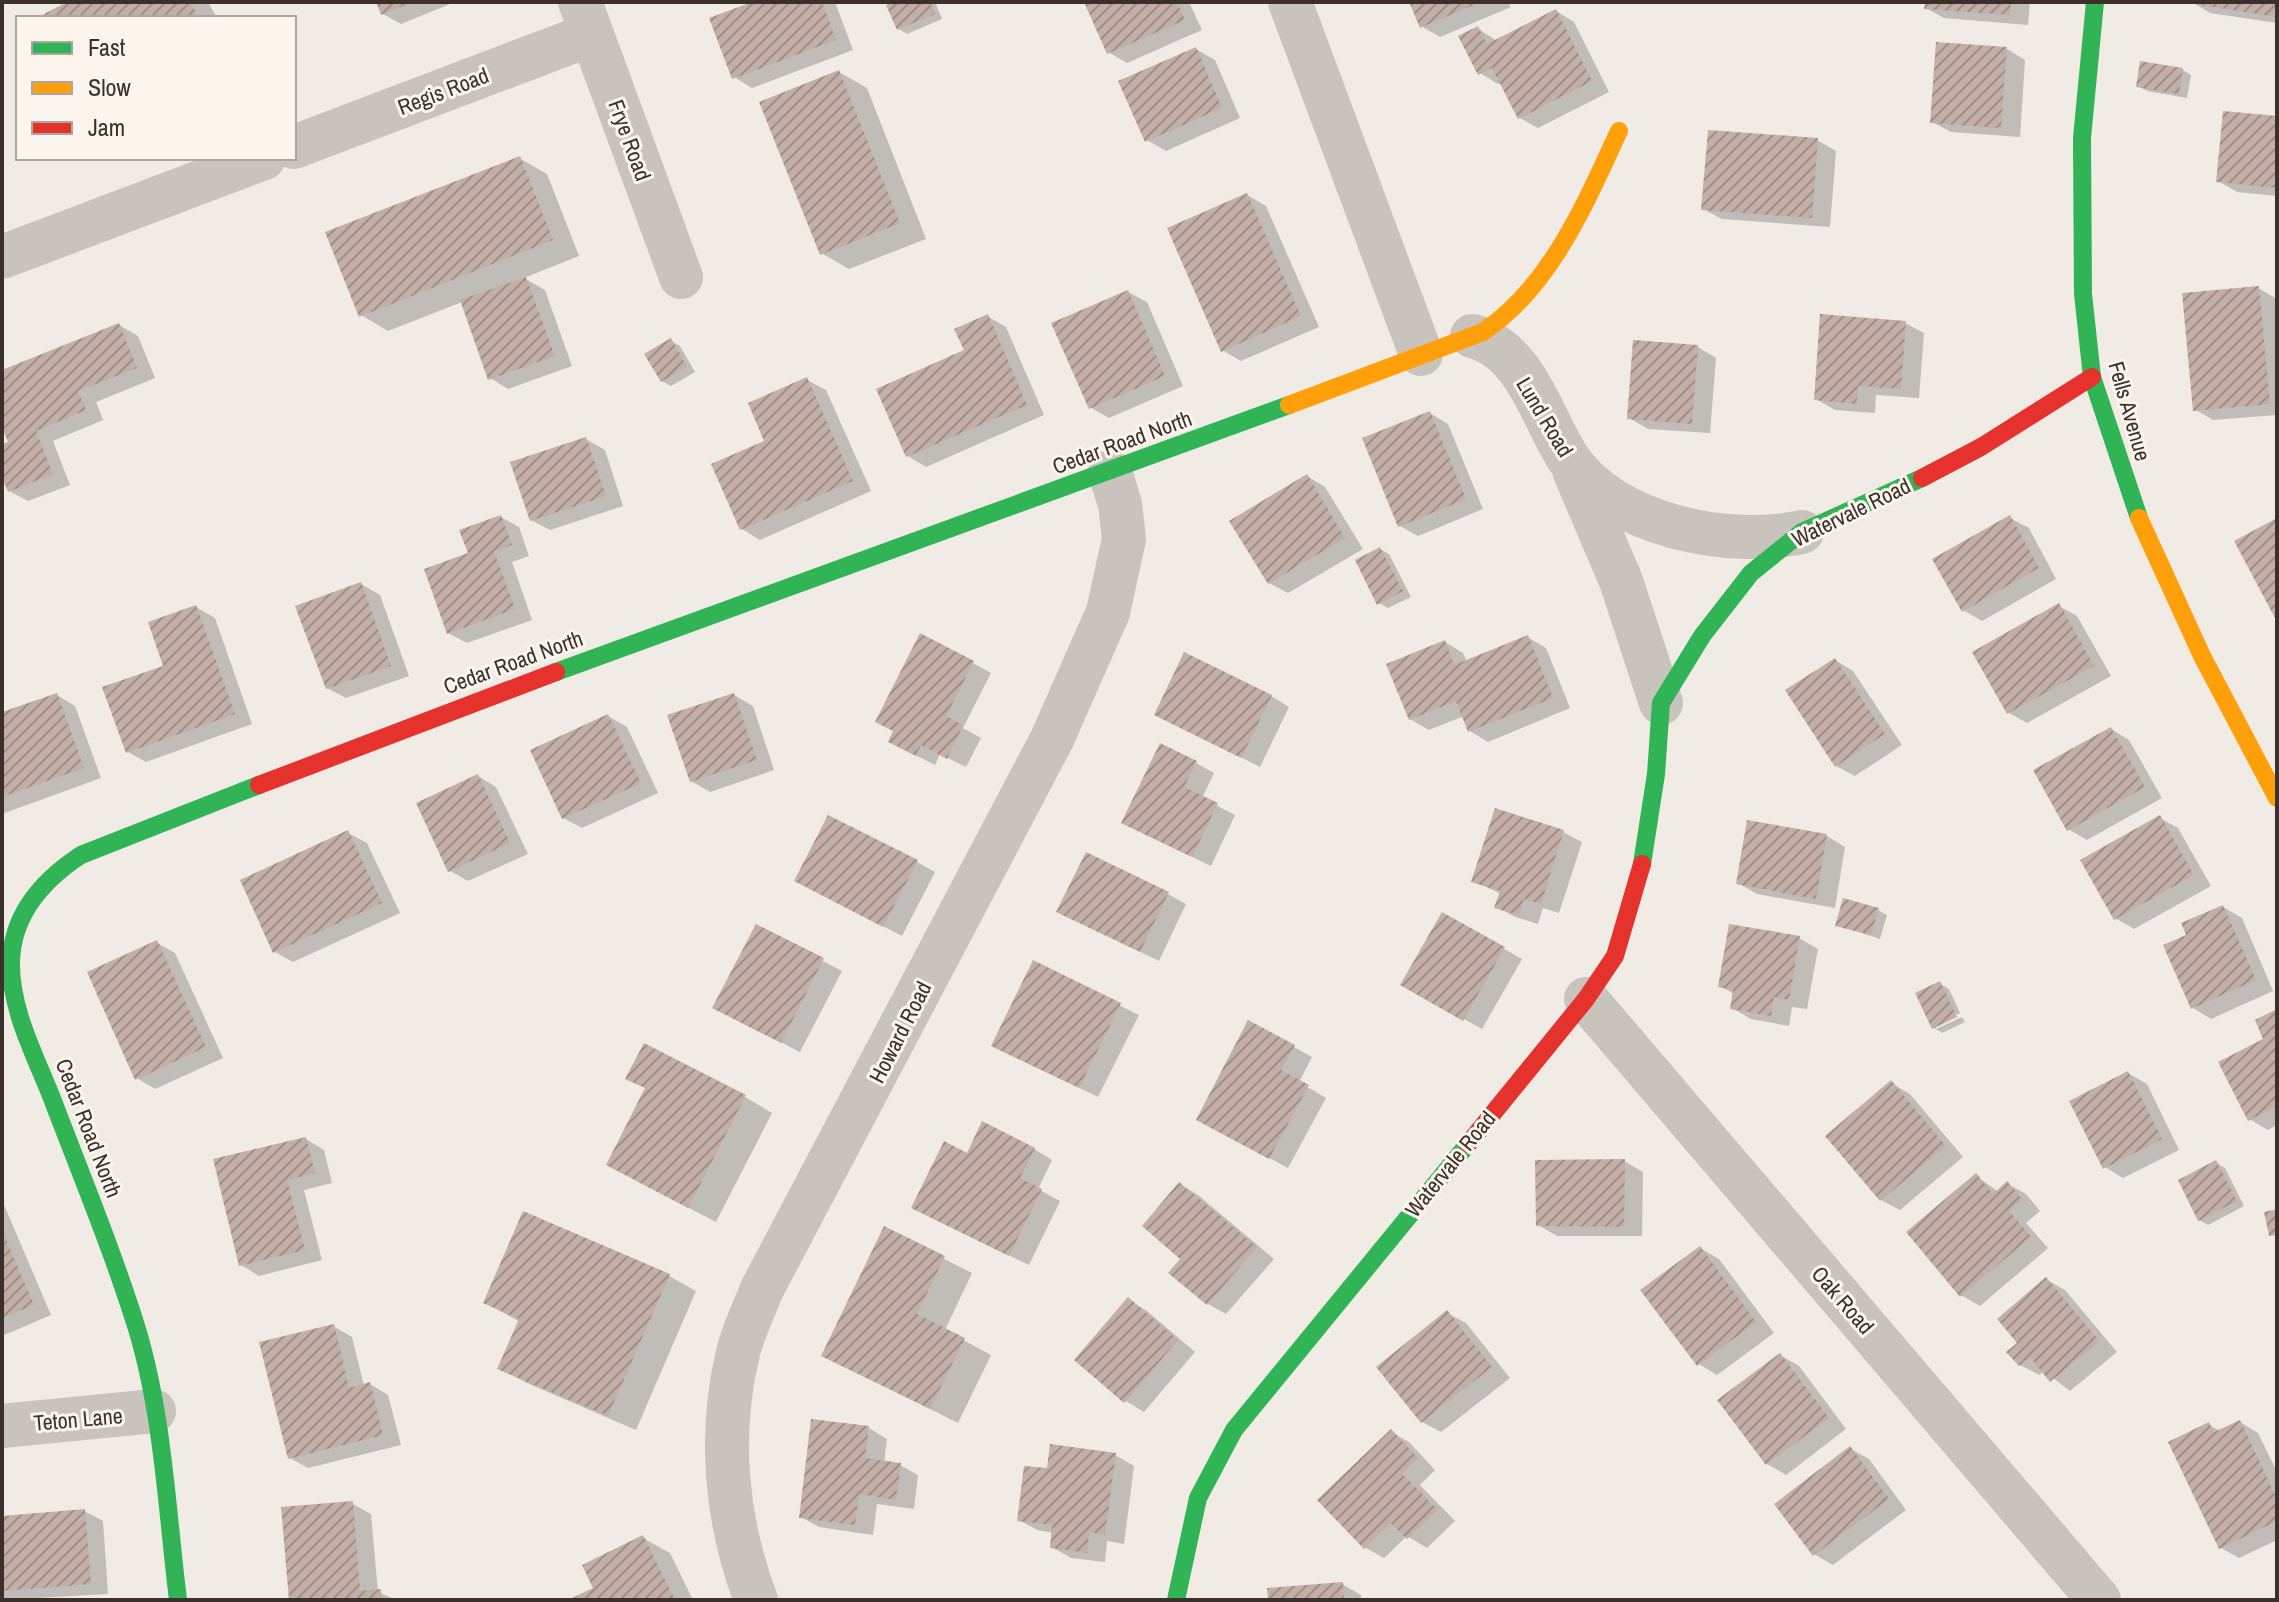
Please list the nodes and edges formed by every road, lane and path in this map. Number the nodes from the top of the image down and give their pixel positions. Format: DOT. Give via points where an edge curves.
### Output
graph roads {
  1 [pos="1290,2"];
  2 [pos="2095,2"];
  3 [pos="586,18"];
  4 [pos="1619,131"];
  5 [pos="296,146"];
  6 [pos="259,160"];
  7 [pos="2,257"];
  8 [pos="681,277"];
  9 [pos="1472,336"];
  10 [pos="1421,354"];
  11 [pos="2092,377"];
  12 [pos="1569,459"];
  13 [pos="1110,472"];
  14 [pos="1802,532"];
  15 [pos="1661,703"];
  16 [pos="2277,798"];
  17 [pos="1586,999"];
  18 [pos="154,1411"];
  19 [pos="2,1426"];
  20 [pos="178,1600"];
  21 [pos="756,1600"];
  22 [pos="1176,1600"];
  23 [pos="2099,1600"];
  1 -- 10 [label="street"];
  2 -- 11 [label="street, Fells Avenue" via="2082,138 2083,294"];
  3 -- 5 [label="street, Regis Road"];
  3 -- 8 [label="street, Frye Road"];
  4 -- 9 [label="street, Cedar Road North" via="1594,186 1535,284 1495,326"];
  6 -- 7 [label="street"];
  9 -- 10 [label="street, Cedar Road North"];
  9 -- 12 [label="street, Lund Road" via="1515,367"];
  10 -- 13 [label="street, Cedar Road North"];
  11 -- 14 [label="street, Watervale Road" via="1981,447"];
  11 -- 16 [label="street, Fells Avenue" via="2144,532"];
  12 -- 14 [label="street, Lund Road" via="1608,496 1671,525 1749,538"];
  12 -- 15 [label="street, Watervale Road" via="1621,581"];
  13 -- 18 [label="street, Cedar Road North" via="424,720 81,855 47,878 14,932 9,956 12,992 126,1292"];
  13 -- 21 [label="street, Howard Road" via="1124,539 1108,612 1052,739 762,1289 739,1349 730,1392 730,1512"];
  14 -- 15 [label="street, Watervale Road" via="1751,573 1702,636"];
  15 -- 17 [label="street, Watervale Road" via="1641,869 1615,956"];
  17 -- 22 [label="street, Watervale Road" via="1234,1430 1198,1498"];
  17 -- 23 [label="street, Oak Road"];
  18 -- 19 [label="street, Teton Lane"];
  18 -- 20 [label="street, Cedar Road North"];
}
